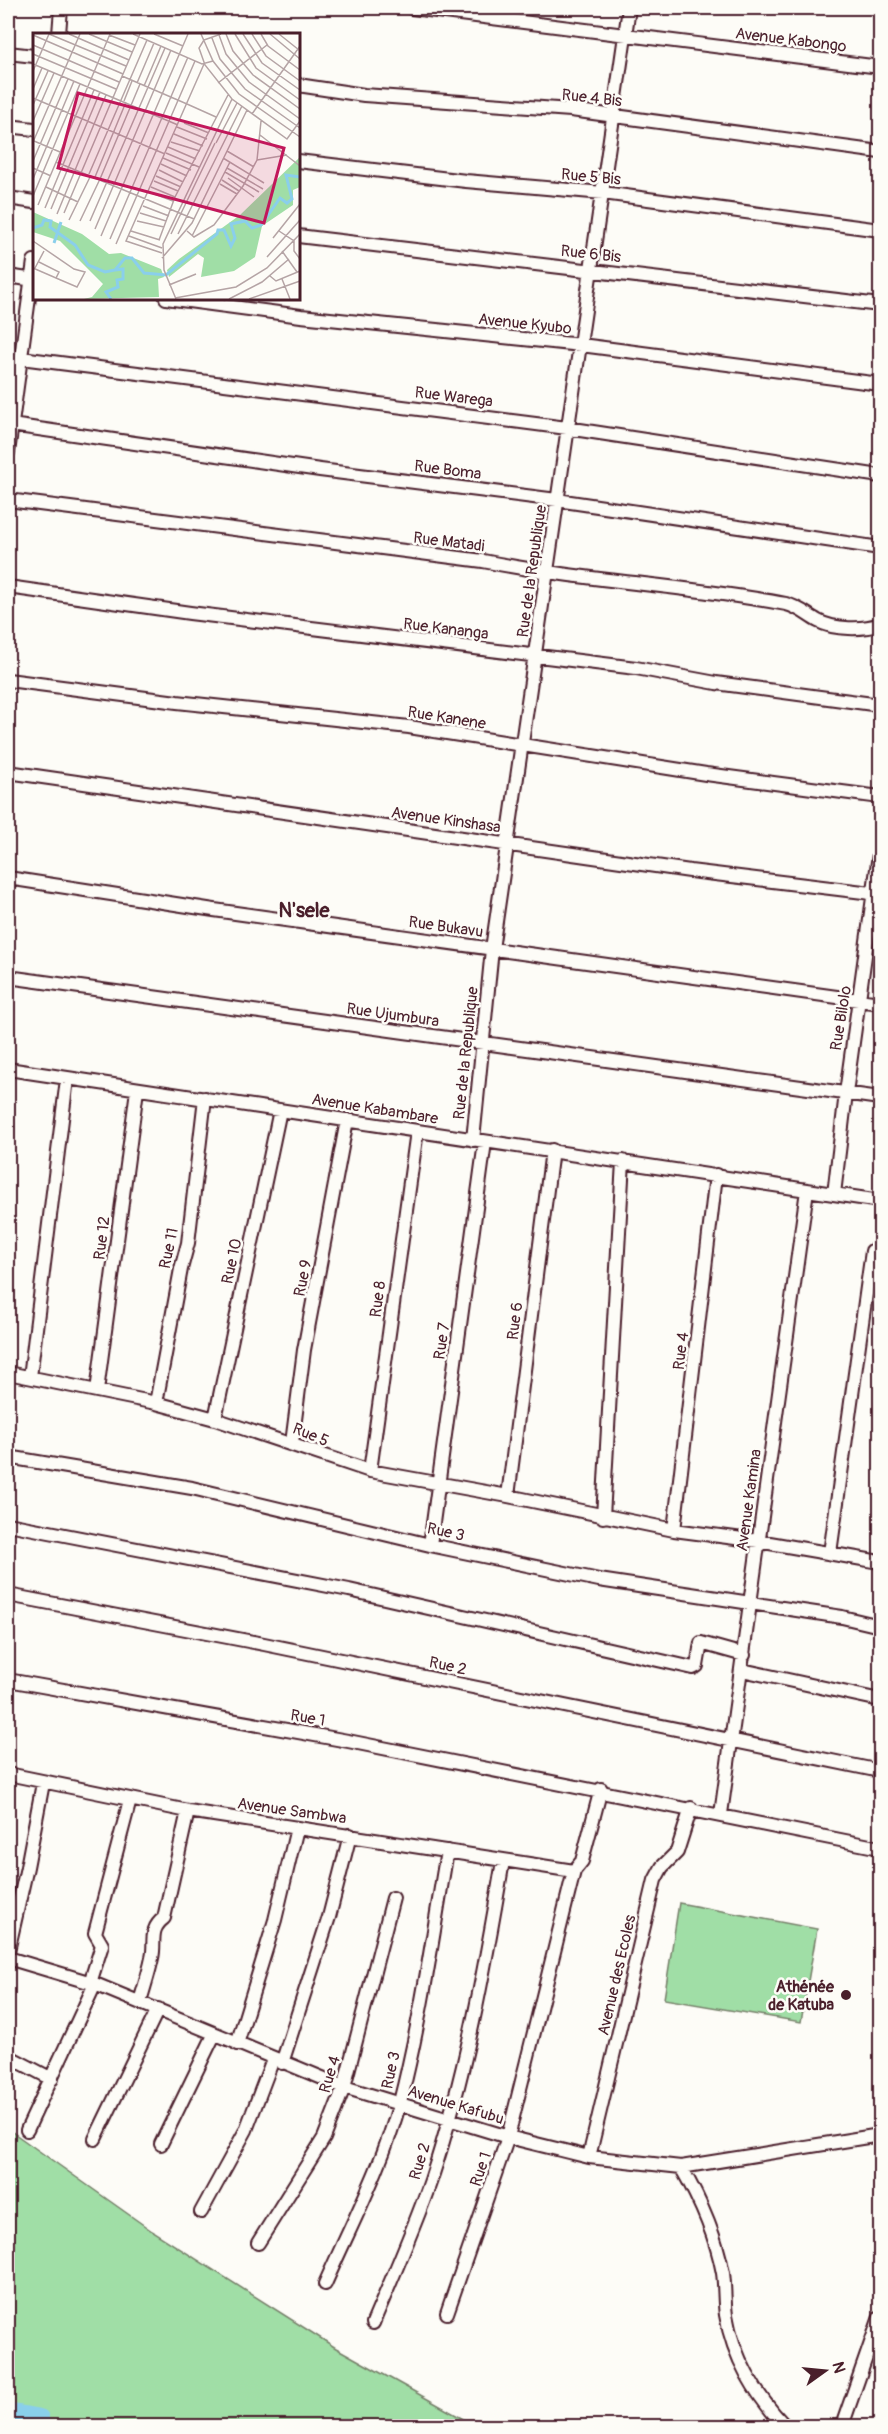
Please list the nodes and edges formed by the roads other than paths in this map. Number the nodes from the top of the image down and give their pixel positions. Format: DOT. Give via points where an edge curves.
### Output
graph roads {
  1 [pos="61,8"];
  2 [pos="412,8"];
  3 [pos="629,8"];
  4 [pos="59,33"];
  5 [pos="625,35"];
  6 [pos="8,53"];
  7 [pos="33,56"];
  8 [pos="880,67"];
  9 [pos="300,85"];
  10 [pos="612,115"];
  11 [pos="8,126"];
  12 [pos="33,129"];
  13 [pos="880,152"];
  14 [pos="300,161"];
  15 [pos="603,193"];
  16 [pos="8,198"];
  17 [pos="33,202"];
  18 [pos="880,230"];
  19 [pos="300,236"];
  20 [pos="591,269"];
  21 [pos="8,276"];
  22 [pos="33,280"];
  23 [pos="181,300"];
  24 [pos="880,305"];
  25 [pos="580,345"];
  26 [pos="21,358"];
  27 [pos="13,376"];
  28 [pos="880,384"];
  29 [pos="11,425"];
  30 [pos="567,428"];
  31 [pos="8,453"];
  32 [pos="880,476"];
  33 [pos="8,500"];
  34 [pos="557,500"];
  35 [pos="880,548"];
  36 [pos="547,573"];
  37 [pos="8,587"];
  38 [pos="880,624"];
  39 [pos="536,657"];
  40 [pos="8,680"];
  41 [pos="880,705"];
  42 [pos="523,746"];
  43 [pos="8,772"];
  44 [pos="880,797"];
  45 [pos="508,845"];
  46 [pos="880,847"];
  47 [pos="8,878"];
  48 [pos="877,894"];
  49 [pos="492,949"];
  50 [pos="8,977"];
  51 [pos="860,1000"];
  52 [pos="880,1003"];
  53 [pos="483,1044"];
  54 [pos="8,1069"];
  55 [pos="67,1078"];
  56 [pos="137,1089"];
  57 [pos="846,1093"];
  58 [pos="205,1098"];
  59 [pos="880,1098"];
  60 [pos="280,1110"];
  61 [pos="347,1120"];
  62 [pos="417,1131"];
  63 [pos="479,1141"];
  64 [pos="552,1150"];
  65 [pos="623,1161"];
  66 [pos="716,1175"];
  67 [pos="807,1190"];
  68 [pos="834,1194"];
  69 [pos="880,1201"];
  70 [pos="872,1251"];
  71 [pos="8,1373"];
  72 [pos="30,1377"];
  73 [pos="97,1391"];
  74 [pos="156,1403"];
  75 [pos="215,1419"];
  76 [pos="292,1443"];
  77 [pos="8,1457"];
  78 [pos="370,1472"];
  79 [pos="437,1483"];
  80 [pos="508,1496"];
  81 [pos="603,1516"];
  82 [pos="8,1524"];
  83 [pos="674,1530"];
  84 [pos="758,1541"];
  85 [pos="430,1545"];
  86 [pos="830,1553"];
  87 [pos="880,1562"];
  88 [pos="8,1594"];
  89 [pos="751,1603"];
  90 [pos="880,1626"];
  91 [pos="744,1655"];
  92 [pos="742,1670"];
  93 [pos="8,1680"];
  94 [pos="880,1700"];
  95 [pos="732,1740"];
  96 [pos="880,1771"];
  97 [pos="8,1774"];
  98 [pos="43,1783"];
  99 [pos="602,1790"];
  100 [pos="130,1800"];
  101 [pos="691,1808"];
  102 [pos="188,1811"];
  103 [pos="721,1814"];
  104 [pos="297,1828"];
  105 [pos="350,1835"];
  106 [pos="880,1848"];
  107 [pos="447,1851"];
  108 [pos="503,1861"];
  109 [pos="574,1871"];
  110 [pos="393,1898"];
  111 [pos="8,1951"];
  112 [pos="8,1959"];
  113 [pos="92,1983"];
  114 [pos="140,2002"];
  115 [pos="158,2009"];
  116 [pos="214,2035"];
  117 [pos="237,2044"];
  118 [pos="8,2056"];
  119 [pos="278,2061"];
  120 [pos="52,2079"];
  121 [pos="344,2087"];
  122 [pos="399,2104"];
  123 [pos="449,2118"];
  124 [pos="27,2130"];
  125 [pos="880,2135"];
  126 [pos="508,2137"];
  127 [pos="95,2139"];
  128 [pos="161,2144"];
  129 [pos="589,2157"];
  130 [pos="681,2167"];
  131 [pos="201,2212"];
  132 [pos="258,2243"];
  133 [pos="325,2284"];
  134 [pos="447,2313"];
  135 [pos="880,2317"];
  136 [pos="373,2323"];
  137 [pos="785,2427"];
  138 [pos="842,2427"];
  1 -- 4 [label="street"];
  2 -- 5 [label="street, Avenue Kabongo"];
  3 -- 5 [label="street, Rue de la Republique"];
  5 -- 8 [label="street, Avenue Kabongo"];
  5 -- 10 [label="street, Rue de la Republique"];
  6 -- 7 [label="street"];
  9 -- 10 [label="street, Rue 4 Bis"];
  10 -- 13 [label="street, Rue 4 Bis"];
  10 -- 15 [label="street, Rue de la Republique"];
  11 -- 12 [label="street"];
  14 -- 15 [label="street, Rue 5 Bis"];
  15 -- 18 [label="street, Rue 5 Bis"];
  15 -- 20 [label="street, Rue de la Republique"];
  16 -- 17 [label="street"];
  19 -- 20 [label="street, Rue 6 Bis"];
  20 -- 24 [label="street, Rue 6 Bis"];
  20 -- 25 [label="street, Rue de la Republique"];
  21 -- 22 [label="street"];
  22 -- 26 [label="street"];
  23 -- 25 [label="street, Avenue Kyubo"];
  25 -- 28 [label="street, Avenue Kyubo"];
  25 -- 30 [label="street, Rue de la Republique"];
  26 -- 27 [label="street"];
  26 -- 30 [label="street, Rue Warega"];
  27 -- 29 [label="street"];
  29 -- 31 [label="street"];
  29 -- 34 [label="street, Rue Boma"];
  30 -- 32 [label="street, Rue Warega"];
  30 -- 34 [label="street, Rue de la Republique"];
  33 -- 36 [label="street, Rue Matadi" via="483,561"];
  34 -- 35 [label="street, Rue Boma"];
  34 -- 36 [label="street, Rue de la Republique"];
  36 -- 38 [label="street, Rue Matadi" via="733,594 791,605 826,624 863,628"];
  36 -- 39 [label="street, Rue de la Republique"];
  37 -- 39 [label="street, Rue Kananga"];
  39 -- 41 [label="street, Rue Kananga"];
  39 -- 42 [label="street, Rue de la Republique"];
  40 -- 42 [label="street, Rue Kanene" via="409,727"];
  42 -- 44 [label="street, Rue Kanene"];
  42 -- 45 [label="street, Rue de la Republique"];
  43 -- 45 [label="street, Avenue Kinshasa"];
  45 -- 48 [label="street, Avenue Kinshasa"];
  45 -- 49 [label="street, Rue de la Republique"];
  46 -- 48 [label="street, Rue Bilolo"];
  47 -- 49 [label="street, Rue Bukavu"];
  48 -- 51 [label="street, Rue Bilolo"];
  49 -- 51 [label="street, Rue Bukavu"];
  49 -- 53 [label="street, Rue de la Republique"];
  50 -- 53 [label="street, Rue Ujumbura"];
  51 -- 52 [label="street, Rue Bukavu"];
  51 -- 57 [label="street, Rue Bilolo"];
  53 -- 57 [label="street, Rue Ujumbura"];
  53 -- 63 [label="street, Rue de la Republique"];
  54 -- 55 [label="street, Avenue Kabambare"];
  55 -- 56 [label="street, Avenue Kabambare"];
  55 -- 72 [label="street"];
  56 -- 58 [label="street, Avenue Kabambare"];
  56 -- 73 [label="street, Rue 12"];
  57 -- 59 [label="street, Rue Ujumbura"];
  57 -- 68 [label="street, Rue Bilolo"];
  58 -- 60 [label="street, Avenue Kabambare"];
  58 -- 74 [label="street, Rue 11" via="188,1243"];
  60 -- 61 [label="street, Avenue Kabambare"];
  60 -- 75 [label="street, Rue 10"];
  61 -- 62 [label="street, Avenue Kabambare"];
  61 -- 76 [label="street, Rue 9" via="304,1350"];
  62 -- 63 [label="street, Avenue Kabambare"];
  62 -- 78 [label="street, Rue 8"];
  63 -- 64 [label="street, Avenue Kabambare"];
  63 -- 79 [label="street, Rue 7"];
  64 -- 65 [label="street, Avenue Kabambare"];
  64 -- 80 [label="street, Rue 6"];
  65 -- 66 [label="street, Avenue Kabambare"];
  65 -- 81 [label="street"];
  66 -- 67 [label="street, Avenue Kabambare"];
  66 -- 83 [label="street, Rue 4"];
  67 -- 68 [label="street, Avenue Kabambare"];
  67 -- 84 [label="street, Avenue Kamina"];
  68 -- 69 [label="street, Avenue Kabambare"];
  70 -- 86 [label="street"];
  71 -- 72 [label="street, Rue 5"];
  72 -- 73 [label="street, Rue 5"];
  73 -- 74 [label="street, Rue 5"];
  74 -- 75 [label="street, Rue 5"];
  75 -- 76 [label="street, Rue 5"];
  76 -- 78 [label="street, Rue 5"];
  77 -- 85 [label="street, Rue 3" via="192,1488"];
  78 -- 79 [label="street, Rue 5"];
  79 -- 80 [label="street, Rue 5"];
  79 -- 85 [label="street, Rue 7"];
  80 -- 81 [label="street, Rue 5"];
  81 -- 83 [label="street, Rue 5"];
  82 -- 91 [label="street" via="349,1590 693,1668 697,1666 701,1643"];
  83 -- 84 [label="street, Rue 5"];
  84 -- 86 [label="street, Rue 5"];
  84 -- 89 [label="street, Avenue Kamina"];
  85 -- 89 [label="street, Rue 3" via="599,1580"];
  86 -- 87 [label="street, Rue 5"];
  88 -- 95 [label="street, Rue 2"];
  89 -- 90 [label="street, Rue 3"];
  89 -- 91 [label="street, Avenue Kamina"];
  91 -- 92 [label="street, Avenue Kamina"];
  92 -- 94 [label="street"];
  92 -- 95 [label="street, Avenue Kamina"];
  93 -- 99 [label="street, Rue 1"];
  95 -- 96 [label="street, Rue 2"];
  95 -- 103 [label="street, Avenue Kamina"];
  97 -- 98 [label="street, Avenue Sambwa"];
  98 -- 100 [label="street, Avenue Sambwa"];
  98 -- 111 [label="street"];
  99 -- 101 [label="street, Rue 1"];
  99 -- 109 [label="street, Rue 1" via="582,1861"];
  100 -- 102 [label="street, Avenue Sambwa"];
  100 -- 113 [label="street" via="95,1933 102,1945"];
  101 -- 103 [label="street, Rue 1"];
  101 -- 129 [label="street, Avenue des Ecoles" via="677,1852 655,1880"];
  102 -- 104 [label="street, Avenue Sambwa"];
  102 -- 114 [label="street" via="164,1918 155,1927 153,1955"];
  103 -- 106 [label="street, Rue 1"];
  104 -- 105 [label="street, Avenue Sambwa"];
  104 -- 117 [label="street" via="275,1920"];
  105 -- 107 [label="street, Avenue Sambwa"];
  105 -- 119 [label="street" via="329,1917"];
  107 -- 108 [label="street, Avenue Sambwa"];
  107 -- 122 [label="street, Rue 3" via="423,1994"];
  108 -- 109 [label="street, Avenue Sambwa"];
  108 -- 123 [label="street, Rue 2"];
  109 -- 126 [label="street, Rue 1"];
  110 -- 121 [label="street, Rue 4"];
  112 -- 113 [label="street, Avenue Kafubu"];
  113 -- 114 [label="street, Avenue Kafubu"];
  113 -- 120 [label="street"];
  114 -- 115 [label="street, Avenue Kafubu"];
  115 -- 116 [label="street, Avenue Kafubu"];
  115 -- 127 [label="street"];
  116 -- 117 [label="street, Avenue Kafubu"];
  116 -- 128 [label="street"];
  117 -- 119 [label="street, Avenue Kafubu"];
  118 -- 120 [label="street"];
  119 -- 121 [label="street, Avenue Kafubu"];
  119 -- 131 [label="street"];
  120 -- 124 [label="street"];
  121 -- 122 [label="street, Avenue Kafubu"];
  121 -- 132 [label="street, Rue 4" via="324,2138"];
  122 -- 123 [label="street, Avenue Kafubu"];
  122 -- 133 [label="street, Rue 3" via="375,2171"];
  123 -- 126 [label="street, Avenue Kafubu"];
  123 -- 136 [label="street, Rue 2" via="419,2214"];
  125 -- 130 [label="street, Avenue Kafubu"];
  126 -- 129 [label="street, Avenue Kafubu"];
  126 -- 134 [label="street, Rue 1"];
  129 -- 130 [label="street, Avenue Kafubu"];
  130 -- 137 [label="street" via="702,2205 723,2273 727,2317 745,2374"];
  135 -- 138 [label="street"];
}
